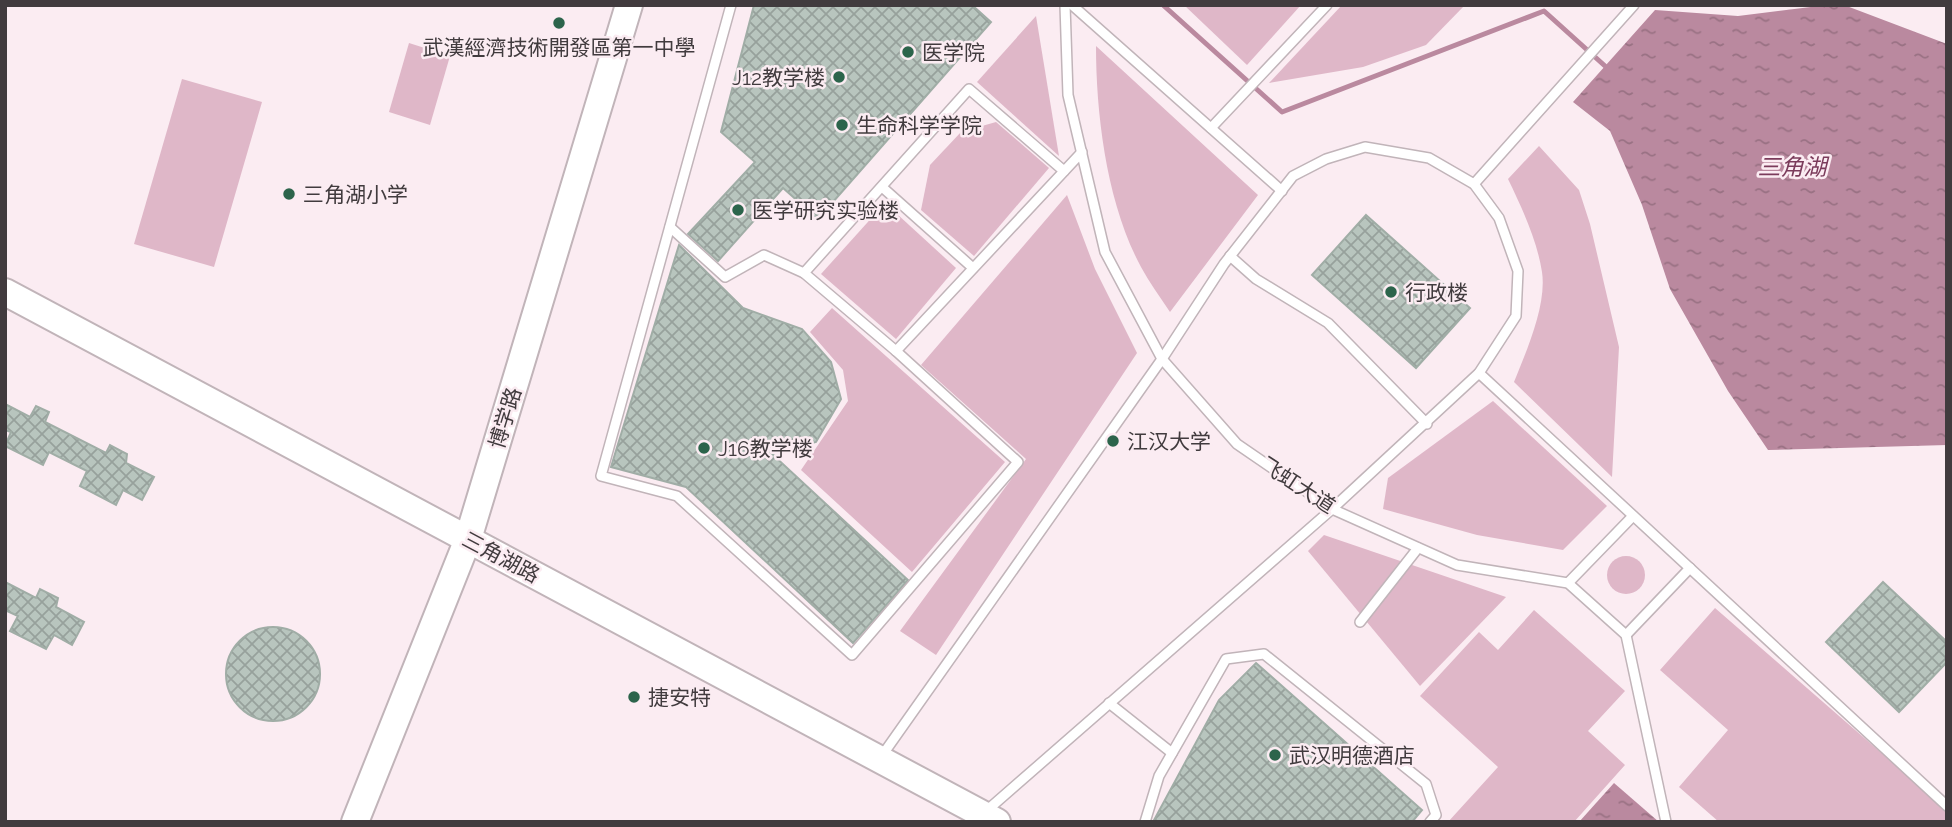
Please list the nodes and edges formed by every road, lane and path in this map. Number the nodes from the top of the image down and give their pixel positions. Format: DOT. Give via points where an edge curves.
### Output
graph roads {
  1 [pos="629,5"];
  2 [pos="731,5"];
  3 [pos="1065,5"];
  4 [pos="1072,5"];
  5 [pos="1326,5"];
  6 [pos="1634,5"];
  7 [pos="1211,128"];
  8 [pos="1082,152"];
  9 [pos="1064,171"];
  10 [pos="1474,184"];
  11 [pos="882,187"];
  12 [pos="1282,191"];
  13 [pos="670,227"];
  14 [pos="1230,256"];
  15 [pos="973,268"];
  16 [pos="804,273"];
  17 [pos="5,292"];
  18 [pos="896,351"];
  19 [pos="1162,359"];
  20 [pos="1479,373"];
  21 [pos="1427,424"];
  22 [pos="1332,509"];
  23 [pos="1633,516"];
  24 [pos="468,539"];
  25 [pos="1418,548"];
  26 [pos="1690,568"];
  27 [pos="1568,583"];
  28 [pos="1360,622"];
  29 [pos="1626,635"];
  30 [pos="1109,704"];
  31 [pos="1172,753"];
  32 [pos="880,758"];
  33 [pos="1947,806"];
  34 [pos="990,818"];
  35 [pos="355,822"];
  36 [pos="1145,822"];
  37 [pos="1430,822"];
  38 [pos="1666,822"];
  1 -- 24 [label="street, 博学路"];
  2 -- 13 [label="lane"];
  3 -- 8 [label="lane, 飞虹大道" via="1068,95"];
  4 -- 7 [label="lane"];
  5 -- 7 [label="lane"];
  6 -- 10 [label="lane"];
  7 -- 12 [label="lane"];
  8 -- 9 [label="lane"];
  8 -- 19 [label="lane, 飞虹大道" via="1105,252"];
  9 -- 11 [label="lane" via="969,89"];
  9 -- 15 [label="lane"];
  10 -- 12 [label="lane" via="1429,158 1365,147 1293,176"];
  10 -- 20 [label="lane" via="1500,218 1518,271 1516,316"];
  11 -- 15 [label="lane"];
  11 -- 16 [label="lane"];
  12 -- 14 [label="lane"];
  13 -- 16 [label="lane" via="725,277 764,255"];
  13 -- 18 [label="lane" via="601,476 677,496 852,655 1018,462"];
  14 -- 19 [label="lane"];
  14 -- 21 [label="lane" via="1256,279 1328,323"];
  15 -- 18 [label="lane"];
  16 -- 18 [label="lane"];
  17 -- 24 [label="street, 三角湖路"];
  19 -- 22 [label="lane, 飞虹大道" via="1237,444"];
  19 -- 32 [label="lane"];
  20 -- 21 [label="lane"];
  20 -- 23 [label="lane"];
  21 -- 22 [label="lane"];
  22 -- 25 [label="lane, 飞虹大道"];
  22 -- 30 [label="lane"];
  23 -- 26 [label="lane"];
  23 -- 27 [label="lane"];
  24 -- 32 [label="street, 三角湖路"];
  24 -- 35 [label="street, 博学路"];
  25 -- 27 [label="lane, 飞虹大道" via="1457,565"];
  25 -- 28 [label="lane"];
  26 -- 29 [label="lane"];
  26 -- 33 [label="lane"];
  27 -- 29 [label="lane"];
  29 -- 38 [label="lane"];
  30 -- 31 [label="lane"];
  30 -- 34 [label="lane"];
  31 -- 36 [label="lane" via="1159,776"];
  31 -- 37 [label="lane" via="1226,659 1264,654 1426,784 1436,815"];
  32 -- 34 [label="street, 三角湖路"];
}
